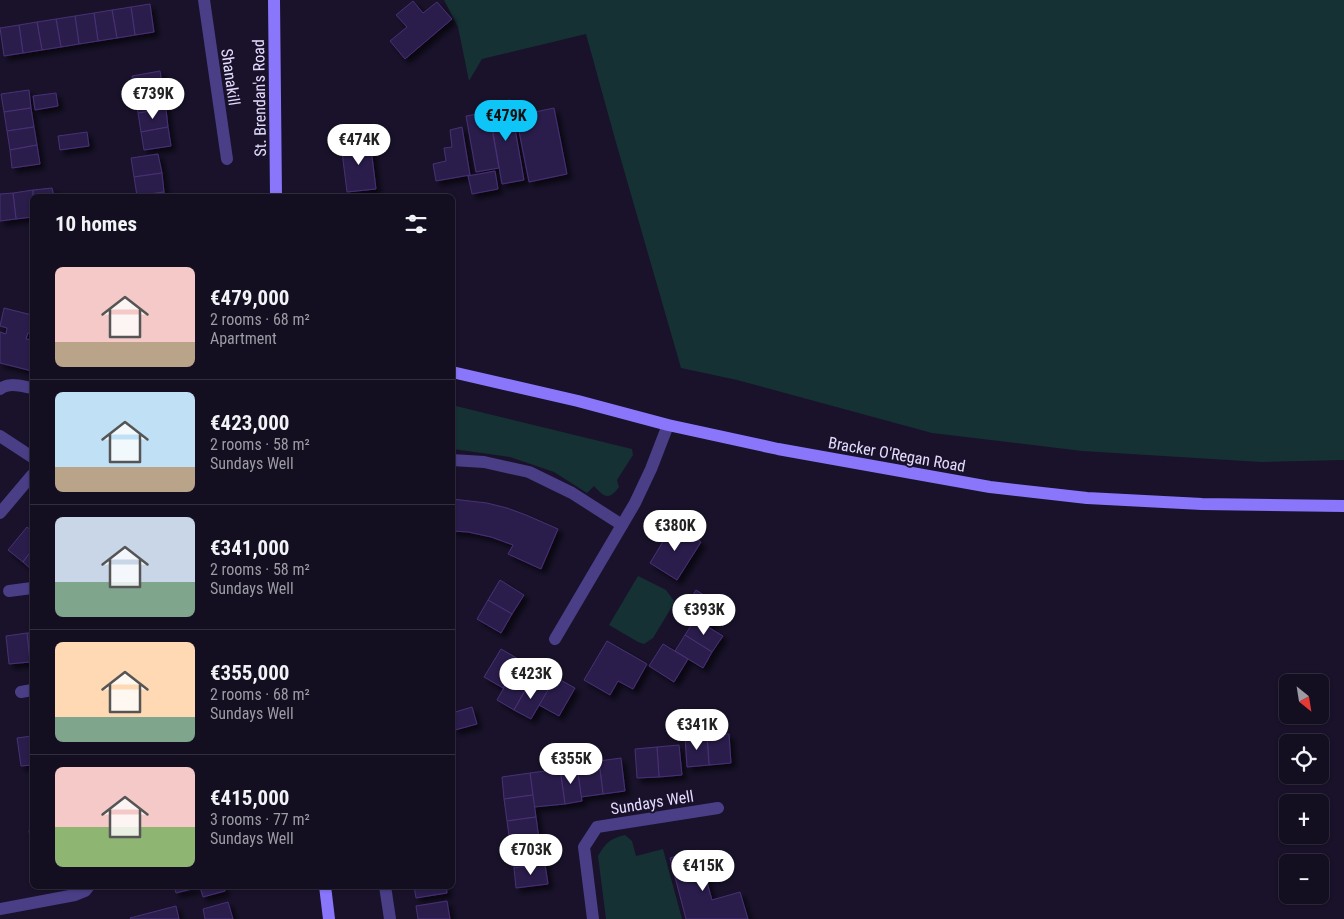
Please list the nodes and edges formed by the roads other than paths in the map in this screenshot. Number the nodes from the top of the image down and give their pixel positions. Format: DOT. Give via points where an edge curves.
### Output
graph roads {
  1 [pos="204,0"];
  2 [pos="274,0"];
  3 [pos="227,158"];
  4 [pos="276,194"];
  5 [pos="455,373"];
  6 [pos="30,388"];
  7 [pos="0,389"];
  8 [pos="668,425"];
  9 [pos="0,436"];
  10 [pos="30,456"];
  11 [pos="455,460"];
  12 [pos="30,477"];
  13 [pos="1344,506"];
  14 [pos="0,513"];
  15 [pos="622,525"];
  16 [pos="30,588"];
  17 [pos="9,591"];
  18 [pos="555,639"];
  19 [pos="718,808"];
  20 [pos="86,889"];
  21 [pos="325,889"];
  22 [pos="385,889"];
  23 [pos="0,909"];
  24 [pos="329,919"];
  25 [pos="390,919"];
  26 [pos="593,919"];
  1 -- 3 [label="street, Shanakill"];
  2 -- 4 [label="main road, St. Brendan's Road"];
  5 -- 8 [label="main road, Bracker O'Regan Road"];
  6 -- 7 [label="street" via="11,384"];
  8 -- 13 [label="main road, Bracker O'Regan Road" via="778,450 990,487 1087,498"];
  8 -- 15 [label="street" via="651,469"];
  9 -- 10 [label="street"];
  11 -- 15 [label="street" via="484,462 529,472 572,493"];
  12 -- 14 [label="street"];
  15 -- 18 [label="street"];
  16 -- 17 [label="street"];
  19 -- 26 [label="street, Sundays Well" via="598,827 584,847"];
  20 -- 23 [label="street" via="80,894"];
  21 -- 24 [label="main road"];
  22 -- 25 [label="street"];
}
